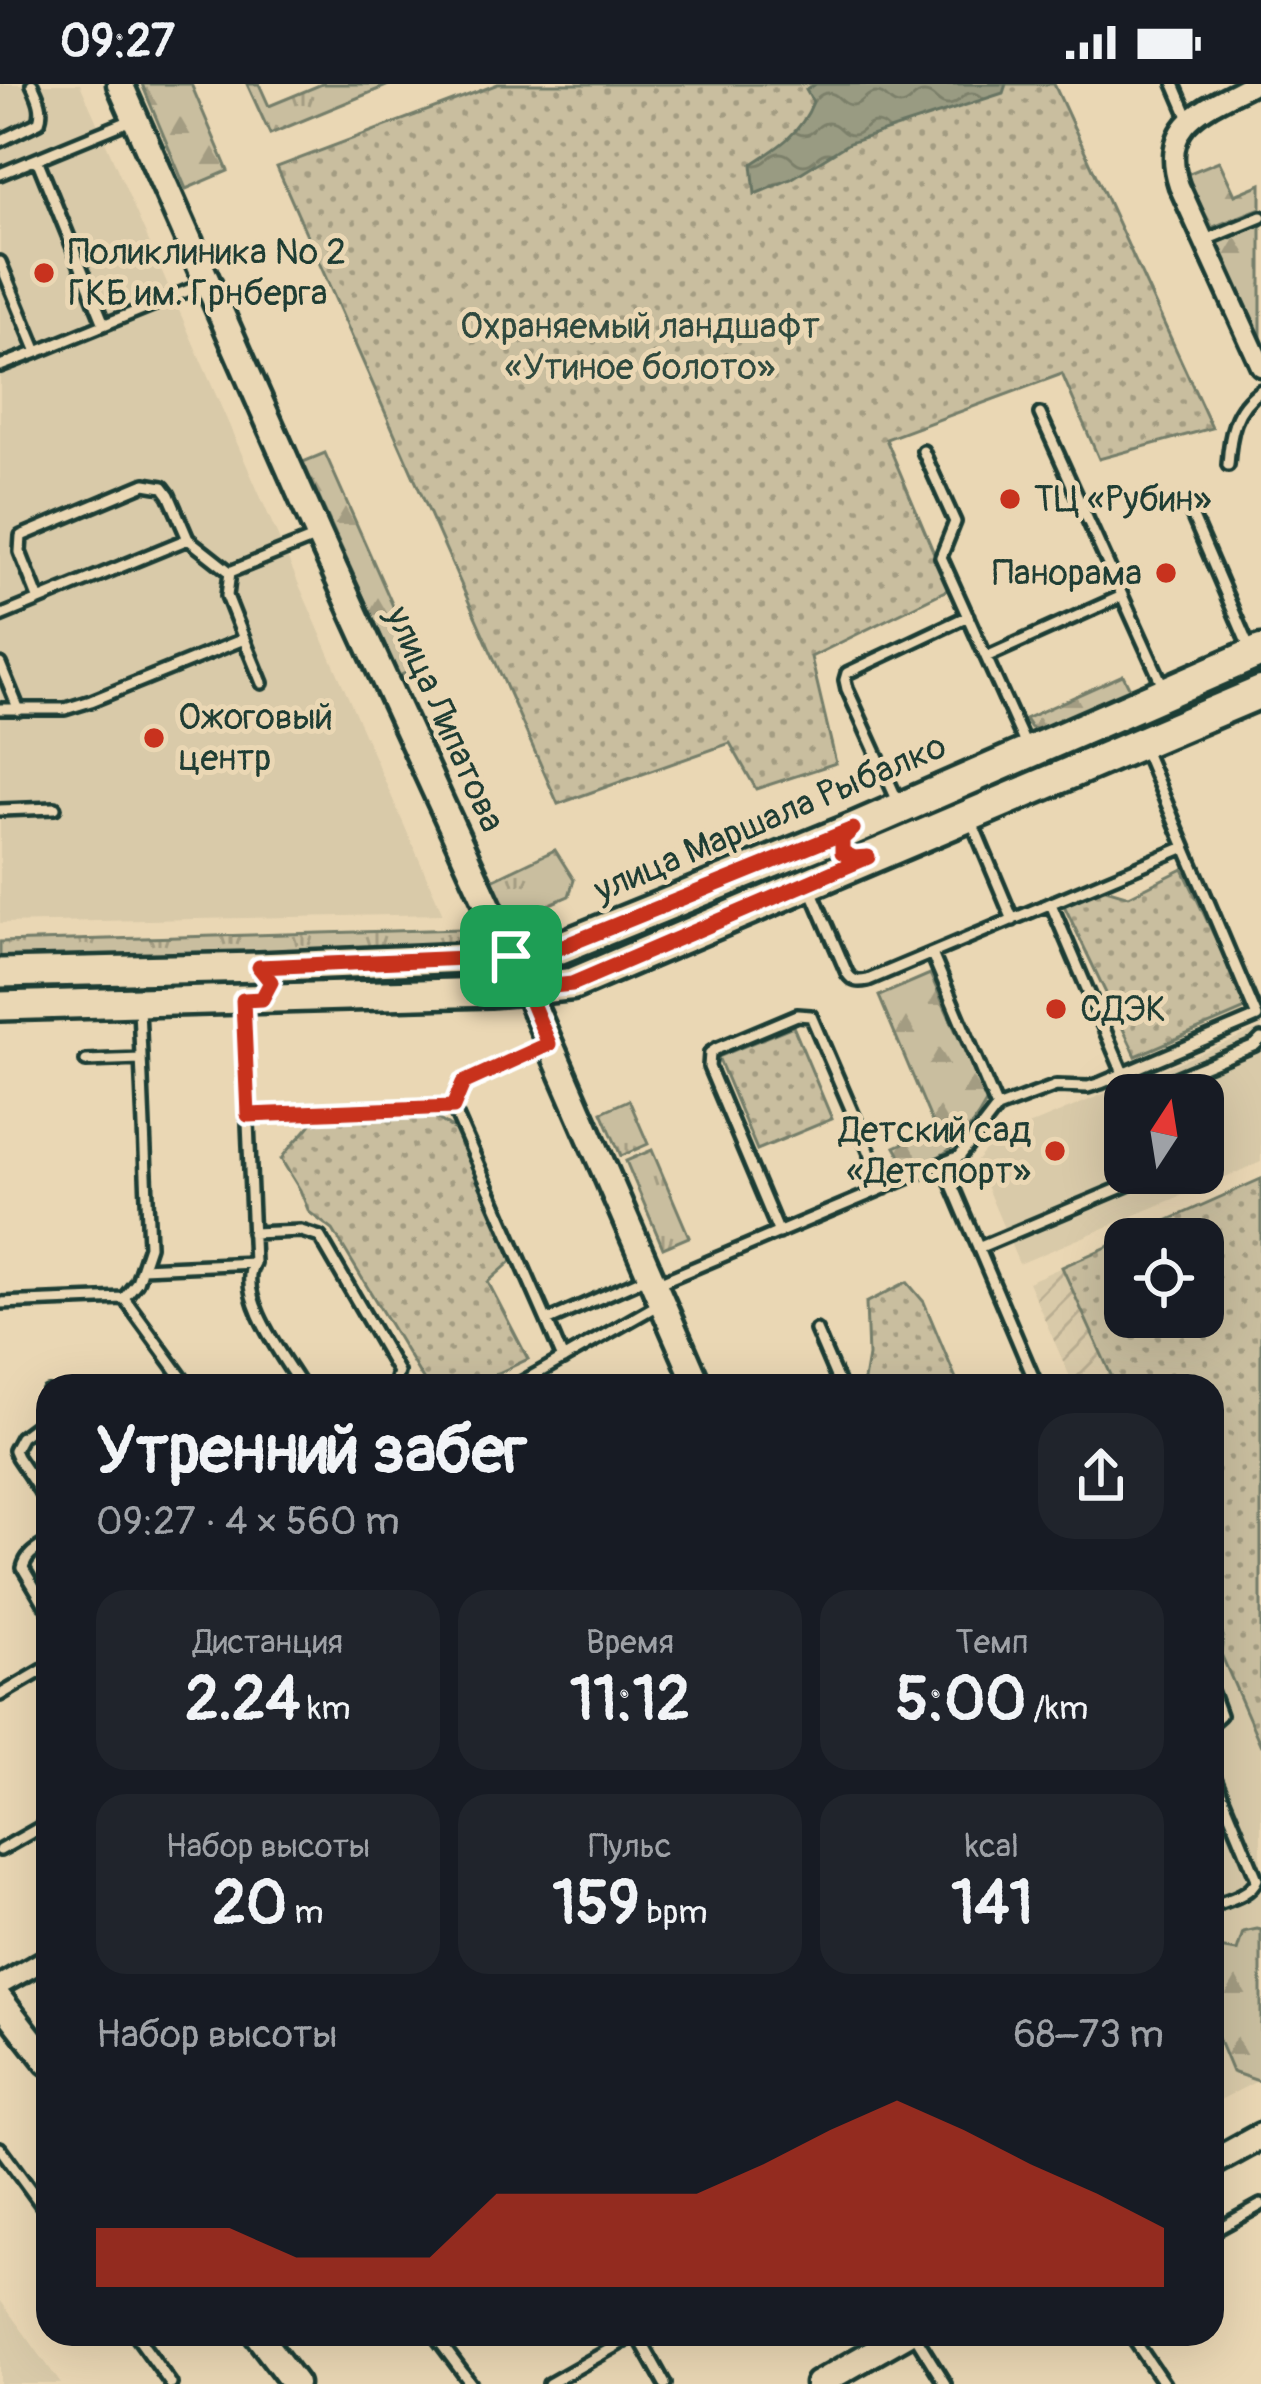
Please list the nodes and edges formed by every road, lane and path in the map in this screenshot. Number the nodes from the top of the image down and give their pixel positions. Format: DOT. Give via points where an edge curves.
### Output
graph roads {
  1 [pos="32,84"];
  2 [pos="120,84"];
  3 [pos="1174,84"];
  4 [pos="1252,84"];
  5 [pos="135,119"];
  6 [pos="1189,119"];
  7 [pos="0,141"];
  8 [pos="37,159"];
  9 [pos="0,174"];
  10 [pos="1261,218"];
  11 [pos="1203,241"];
  12 [pos="0,262"];
  13 [pos="207,282"];
  14 [pos="104,324"];
  15 [pos="37,352"];
  16 [pos="1261,366"];
  17 [pos="0,367"];
  18 [pos="1261,390"];
  19 [pos="1040,414"];
  20 [pos="923,451"];
  21 [pos="1228,465"];
  22 [pos="1189,508"];
  23 [pos="320,536"];
  24 [pos="188,539"];
  25 [pos="230,572"];
  26 [pos="1123,596"];
  27 [pos="40,600"];
  28 [pos="0,616"];
  29 [pos="968,616"];
  30 [pos="244,639"];
  31 [pos="1256,653"];
  32 [pos="986,657"];
  33 [pos="0,664"];
  34 [pos="262,683"];
  35 [pos="1165,691"];
  36 [pos="1261,692"];
  37 [pos="0,709"];
  38 [pos="19,710"];
  39 [pos="1141,742"];
  40 [pos="1029,752"];
  41 [pos="55,808"];
  42 [pos="900,808"];
  43 [pos="0,810"];
  44 [pos="969,814"];
  45 [pos="853,829"];
  46 [pos="1185,848"];
  47 [pos="868,857"];
  48 [pos="808,882"];
  49 [pos="1051,904"];
  50 [pos="1013,920"];
  51 [pos="932,954"];
  52 [pos="511,956"];
  53 [pos="259,967"];
  54 [pos="0,973"];
  55 [pos="526,989"];
  56 [pos="252,999"];
  57 [pos="139,1003"];
  58 [pos="0,1006"];
  59 [pos="1260,1020"];
  60 [pos="1261,1039"];
  61 [pos="549,1044"];
  62 [pos="141,1059"];
  63 [pos="86,1061"];
  64 [pos="1123,1073"];
  65 [pos="1185,1074"];
  66 [pos="453,1107"];
  67 [pos="997,1108"];
  68 [pos="248,1115"];
  69 [pos="943,1164"];
  70 [pos="885,1188"];
  71 [pos="1106,1194"];
  72 [pos="778,1232"];
  73 [pos="253,1233"];
  74 [pos="979,1248"];
  75 [pos="254,1263"];
  76 [pos="142,1268"];
  77 [pos="654,1288"];
  78 [pos="124,1298"];
  79 [pos="0,1303"];
  80 [pos="547,1321"];
  81 [pos="816,1330"];
  82 [pos="563,1359"];
  83 [pos="179,1374"];
  84 [pos="294,1374"];
  85 [pos="397,1374"];
  86 [pos="536,1374"];
  87 [pos="693,1374"];
  88 [pos="835,1374"];
  89 [pos="1032,1374"];
  90 [pos="36,1426"];
  91 [pos="36,1484"];
  92 [pos="36,1550"];
  93 [pos="36,1590"];
  94 [pos="36,1674"];
  95 [pos="0,1695"];
  96 [pos="1224,1799"];
  97 [pos="36,1830"];
  98 [pos="0,1850"];
  99 [pos="1224,1901"];
  100 [pos="36,1965"];
  101 [pos="0,1985"];
  102 [pos="0,2000"];
  103 [pos="36,2046"];
  104 [pos="1261,2136"];
  105 [pos="0,2148"];
  106 [pos="1224,2156"];
  107 [pos="36,2198"];
  108 [pos="1261,2205"];
  109 [pos="1224,2225"];
  110 [pos="144,2346"];
  111 [pos="266,2346"];
  112 [pos="443,2346"];
  113 [pos="616,2346"];
  114 [pos="644,2346"];
  115 [pos="888,2346"];
  116 [pos="918,2346"];
  117 [pos="1138,2346"];
  118 [pos="171,2384"];
  119 [pos="296,2384"];
  120 [pos="471,2384"];
  121 [pos="549,2384"];
  122 [pos="665,2384"];
  123 [pos="818,2384"];
  124 [pos="945,2384"];
  125 [pos="1164,2384"];
  1 -- 7 [label="lane" via="39,122"];
  2 -- 5 [label="street, улица Липатова"];
  3 -- 6 [label="lane"];
  4 -- 6 [label="street"];
  5 -- 8 [label="lane"];
  5 -- 13 [label="street, улица Липатова"];
  6 -- 11 [label="street" via="1173,160"];
  8 -- 9 [label="lane"];
  8 -- 14 [label="lane"];
  10 -- 11 [label="lane"];
  11 -- 16 [label="street"];
  12 -- 15 [label="lane"];
  13 -- 14 [label="lane"];
  13 -- 23 [label="street, улица Липатова"];
  14 -- 15 [label="lane"];
  15 -- 17 [label="lane"];
  18 -- 21 [label="lane" via="1233,425"];
  19 -- 26 [label="lane"];
  20 -- 29 [label="lane" via="955,522 941,557"];
  22 -- 31 [label="lane"];
  23 -- 25 [label="lane"];
  23 -- 52 [label="street, улица Липатова"];
  24 -- 25 [label="lane"];
  24 -- 27 [label="lane"];
  24 -- 27 [label="lane" via="163,487 145,484 21,536"];
  25 -- 30 [label="lane" via="226,596"];
  26 -- 32 [label="lane"];
  26 -- 35 [label="lane"];
  27 -- 28 [label="lane"];
  29 -- 32 [label="lane"];
  29 -- 42 [label="lane" via="847,673"];
  30 -- 34 [label="lane"];
  30 -- 38 [label="lane" via="92,701"];
  31 -- 35 [label="main road, улица Маршала Рыбалко"];
  32 -- 40 [label="lane"];
  33 -- 38 [label="lane"];
  35 -- 40 [label="main road, улица Маршала Рыбалко"];
  36 -- 39 [label="main road, улица Маршала Рыбалко"];
  37 -- 38 [label="lane"];
  39 -- 44 [label="main road, улица Маршала Рыбалко"];
  39 -- 46 [label="lane"];
  40 -- 42 [label="main road, улица Маршала Рыбалко"];
  41 -- 43 [label="lane"];
  42 -- 45 [label="main road, улица Маршала Рыбалко"];
  44 -- 47 [label="main road, улица Маршала Рыбалко"];
  44 -- 50 [label="lane"];
  45 -- 47 [label="main road" via="842,852"];
  45 -- 52 [label="main road, улица Маршала Рыбалко" via="559,948"];
  46 -- 49 [label="lane"];
  46 -- 59 [label="lane"];
  47 -- 48 [label="main road, улица Маршала Рыбалко"];
  48 -- 51 [label="lane" via="851,979"];
  48 -- 55 [label="main road, улица Маршала Рыбалко" via="572,984"];
  49 -- 50 [label="lane"];
  49 -- 64 [label="lane"];
  50 -- 51 [label="lane"];
  51 -- 67 [label="lane"];
  52 -- 53 [label="main road, улица Маршала Рыбалко"];
  52 -- 55 [label="main road, улица Липатова"];
  53 -- 54 [label="main road, улица Маршала Рыбалко"];
  53 -- 56 [label="main road" via="271,982"];
  55 -- 56 [label="main road, улица Маршала Рыбалко"];
  55 -- 61 [label="street, улица Липатова"];
  56 -- 57 [label="main road, улица Маршала Рыбалко"];
  56 -- 68 [label="lane"];
  57 -- 58 [label="main road, улица Маршала Рыбалко"];
  57 -- 62 [label="lane"];
  59 -- 64 [label="lane"];
  60 -- 65 [label="lane"];
  61 -- 66 [label="lane" via="463,1083"];
  61 -- 77 [label="street, улица Липатова"];
  62 -- 63 [label="lane"];
  62 -- 76 [label="lane" via="149,1246"];
  64 -- 67 [label="lane"];
  66 -- 68 [label="lane"];
  66 -- 80 [label="lane"];
  67 -- 69 [label="lane" via="960,1156"];
  68 -- 73 [label="lane"];
  69 -- 70 [label="lane"];
  69 -- 74 [label="lane"];
  70 -- 72 [label="lane"];
  70 -- 72 [label="lane" via="811,1016 797,1015 710,1053"];
  71 -- 74 [label="lane"];
  72 -- 77 [label="lane"];
  73 -- 75 [label="lane"];
  73 -- 85 [label="lane" via="320,1237"];
  74 -- 89 [label="lane"];
  75 -- 76 [label="lane"];
  75 -- 84 [label="lane" via="250,1297"];
  76 -- 78 [label="lane"];
  77 -- 80 [label="lane"];
  77 -- 82 [label="lane"];
  77 -- 87 [label="street, улица Липатова"];
  78 -- 79 [label="lane"];
  78 -- 83 [label="lane"];
  80 -- 82 [label="lane"];
  81 -- 88 [label="lane"];
  82 -- 86 [label="lane"];
  90 -- 91 [label="lane" via="14,1450"];
  92 -- 93 [label="lane" via="23,1568"];
  94 -- 95 [label="lane"];
  96 -- 99 [label="lane" via="1258,1879"];
  97 -- 98 [label="lane"];
  100 -- 101 [label="street"];
  102 -- 103 [label="street"];
  104 -- 106 [label="street"];
  105 -- 107 [label="lane"];
  108 -- 109 [label="lane"];
  110 -- 118 [label="lane"];
  111 -- 119 [label="street"];
  112 -- 120 [label="lane"];
  113 -- 121 [label="lane"];
  114 -- 122 [label="lane"];
  115 -- 123 [label="street"];
  116 -- 124 [label="lane"];
  117 -- 125 [label="lane"];
}
